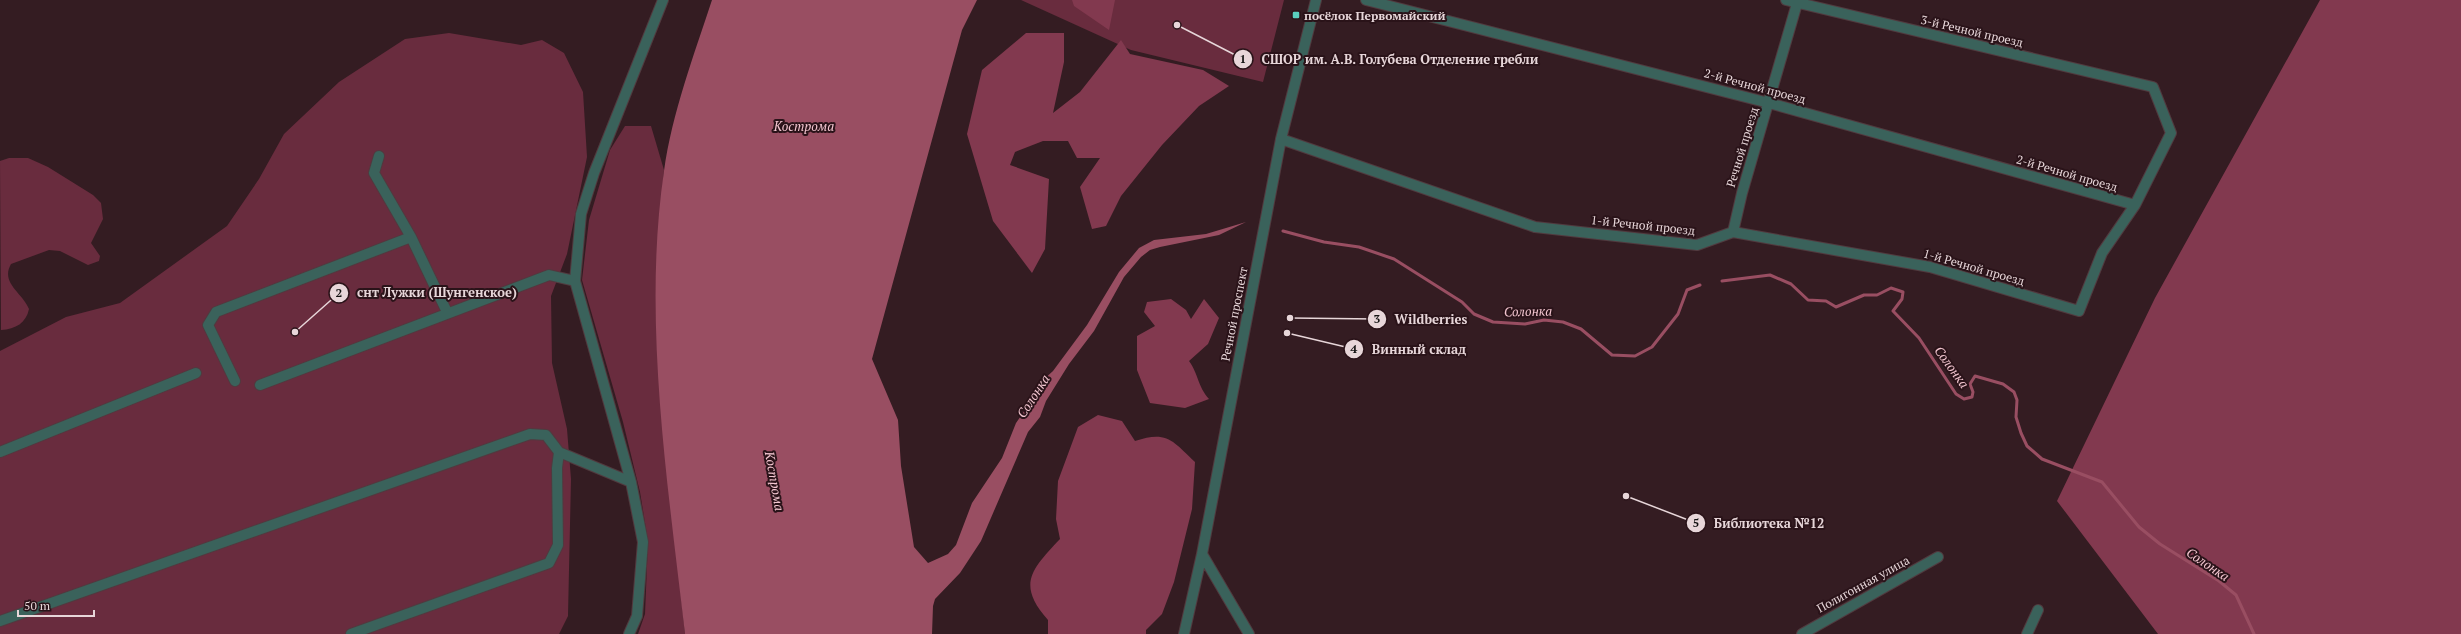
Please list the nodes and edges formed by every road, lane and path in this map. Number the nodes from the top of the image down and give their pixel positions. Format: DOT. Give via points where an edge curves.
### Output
graph roads {
  1 [pos="663,0"];
  2 [pos="1316,0"];
  3 [pos="1366,0"];
  4 [pos="1786,0"];
  5 [pos="1797,1"];
  6 [pos="1769,103"];
  7 [pos="1281,139"];
  8 [pos="379,156"];
  9 [pos="2135,205"];
  10 [pos="1733,232"];
  11 [pos="411,237"];
  12 [pos="575,281"];
  13 [pos="447,312"];
  14 [pos="196,373"];
  15 [pos="235,381"];
  16 [pos="260,385"];
  17 [pos="0,452"];
  18 [pos="559,452"];
  19 [pos="631,482"];
  20 [pos="1202,554"];
  21 [pos="1938,557"];
  22 [pos="2038,610"];
  23 [pos="0,622"];
  24 [pos="351,634"];
  25 [pos="629,634"];
  26 [pos="1184,634"];
  27 [pos="1249,634"];
  28 [pos="1802,634"];
  29 [pos="2027,634"];
  1 -- 12 [label="street" via="592,179 581,214"];
  2 -- 7 [label="street, Речной проспект"];
  3 -- 6 [label="street, 2-й Речной проезд"];
  4 -- 5 [label="street, 3-й Речной проезд"];
  5 -- 6 [label="street, Речной проезд"];
  5 -- 9 [label="street, 3-й Речной проезд" via="2153,87 2170,133"];
  6 -- 9 [label="street, 2-й Речной проезд"];
  6 -- 10 [label="street, Речной проезд" via="1742,192"];
  7 -- 10 [label="street, 1-й Речной проезд" via="1534,227 1697,245"];
  7 -- 20 [label="street, Речной проспект"];
  8 -- 11 [label="street" via="374,173"];
  9 -- 10 [label="street, 1-й Речной проезд" via="2102,253 2079,311 1930,267"];
  11 -- 13 [label="street"];
  11 -- 15 [label="street" via="216,312 208,325"];
  12 -- 13 [label="street" via="549,275"];
  12 -- 19 [label="street"];
  13 -- 16 [label="street"];
  14 -- 17 [label="street"];
  18 -- 19 [label="street"];
  18 -- 23 [label="street" via="546,435 530,434"];
  18 -- 24 [label="street" via="558,545 549,563"];
  19 -- 25 [label="street" via="643,542 637,616"];
  20 -- 26 [label="street, Речной проспект"];
  20 -- 27 [label="street"];
  21 -- 28 [label="street, Полигонная улица"];
  22 -- 29 [label="street"];
}
